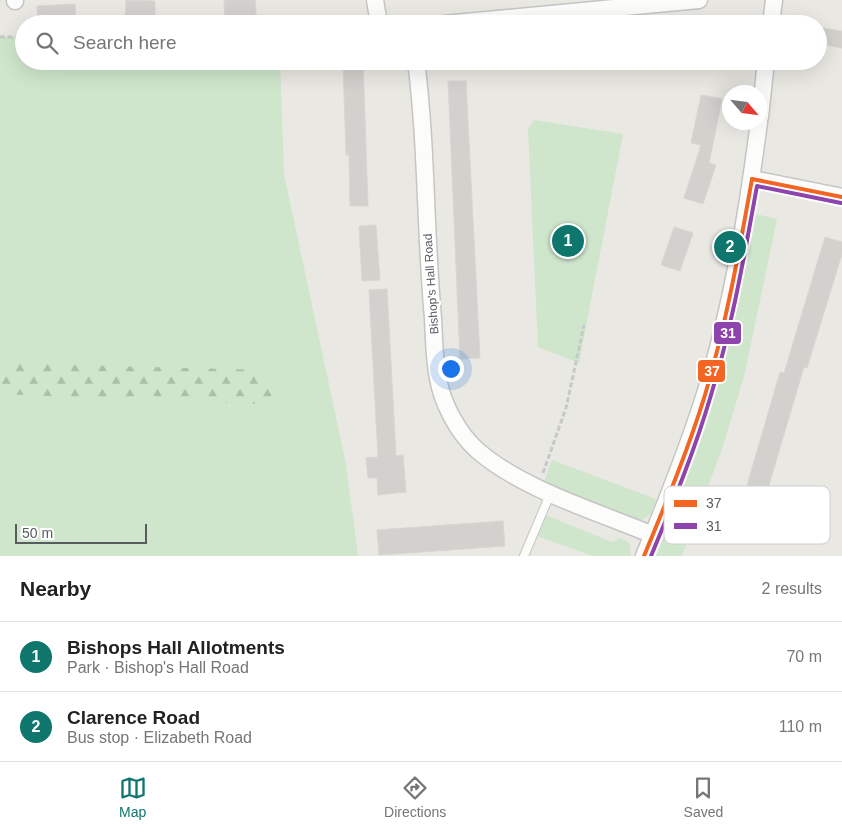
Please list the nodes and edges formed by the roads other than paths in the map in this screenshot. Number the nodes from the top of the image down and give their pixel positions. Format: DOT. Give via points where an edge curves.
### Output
graph roads {
  1 [pos="375,0"];
  2 [pos="699,0"];
  3 [pos="774,0"];
  4 [pos="578,6"];
  5 [pos="378,15"];
  6 [pos="511,15"];
  7 [pos="772,15"];
  8 [pos="417,70"];
  9 [pos="765,70"];
  10 [pos="763,85"];
  11 [pos="758,130"];
  12 [pos="752,179"];
  13 [pos="842,197"];
  14 [pos="671,486"];
  15 [pos="544,490"];
  16 [pos="664,505"];
  17 [pos="653,535"];
  18 [pos="524,556"];
  19 [pos="644,556"];
  1 -- 5 [label="street"];
  2 -- 4 [label="street"];
  3 -- 7 [label="street"];
  4 -- 6 [label="street"];
  8 -- 15 [label="street, Bishop's Hall Road" via="438,379 461,433 476,450 504,471"];
  9 -- 10 [label="street"];
  11 -- 12 [label="street"];
  12 -- 13 [label="street"];
  12 -- 14 [label="street" via="737,264 705,395"];
  15 -- 17 [label="street, Bishop's Hall Road"];
  15 -- 18 [label="lane"];
  16 -- 17 [label="street"];
  17 -- 19 [label="street"];
}
